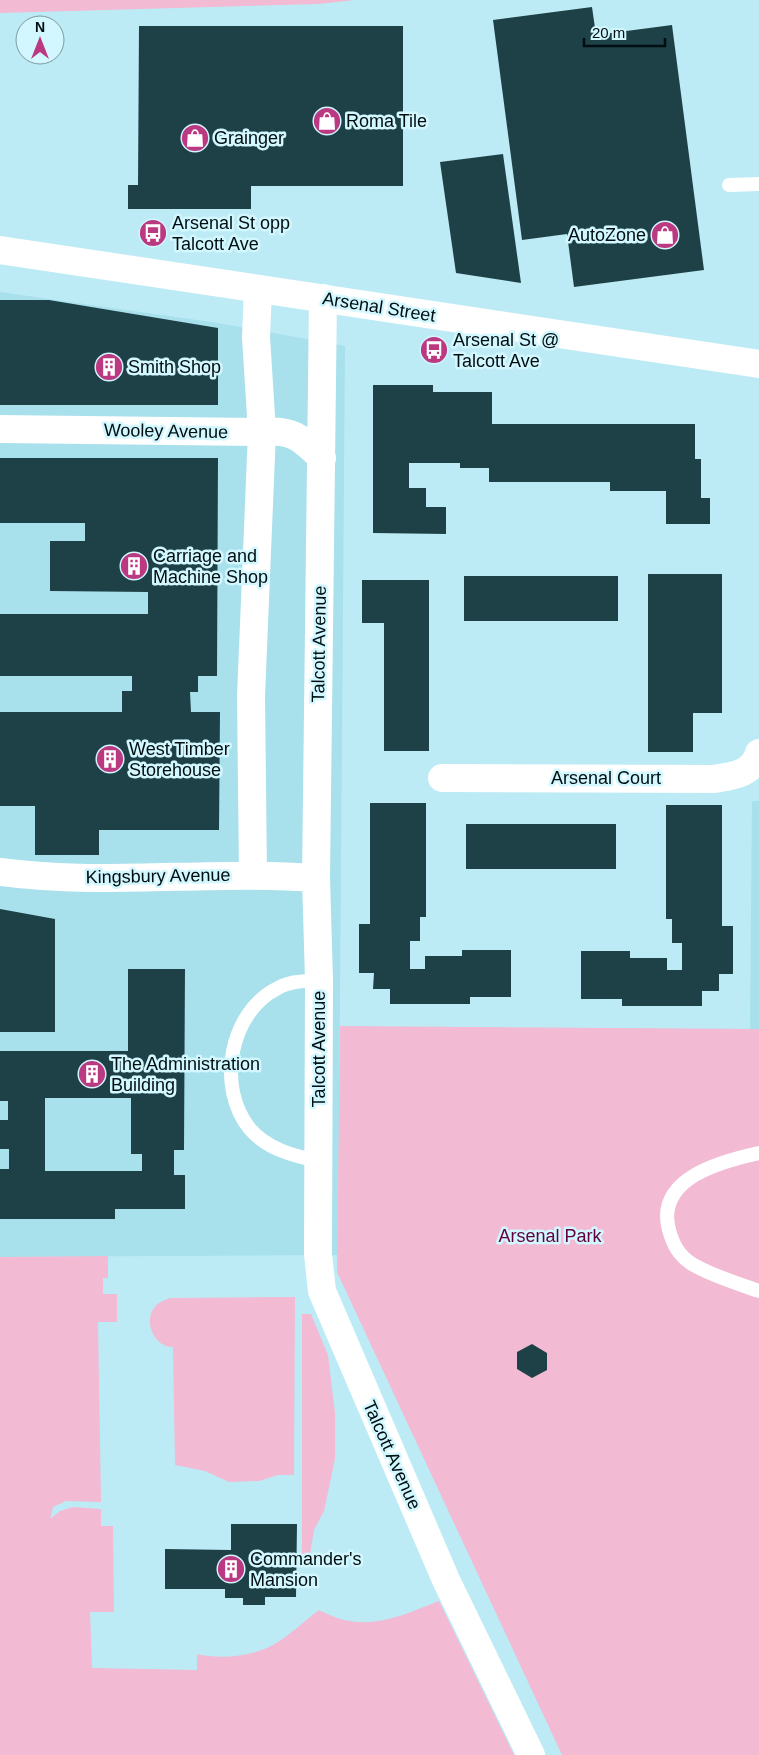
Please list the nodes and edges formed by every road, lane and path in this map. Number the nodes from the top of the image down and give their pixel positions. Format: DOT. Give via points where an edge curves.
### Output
graph roads {
  1 [pos="759,184"];
  2 [pos="729,185"];
  3 [pos="0,250"];
  4 [pos="258,289"];
  5 [pos="323,298"];
  6 [pos="759,364"];
  7 [pos="0,429"];
  8 [pos="262,432"];
  9 [pos="322,458"];
  10 [pos="759,753"];
  11 [pos="442,778"];
  12 [pos="0,872"];
  13 [pos="253,875"];
  14 [pos="316,878"];
  15 [pos="319,980"];
  16 [pos="759,1153"];
  17 [pos="318,1162"];
  18 [pos="759,1291"];
  19 [pos="530,1755"];
  1 -- 2 [label="lane"];
  3 -- 4 [label="street, Arsenal Street"];
  4 -- 5 [label="street, Arsenal Street"];
  4 -- 8 [label="street" via="256,337"];
  5 -- 6 [label="street, Arsenal Street"];
  5 -- 9 [label="street, Talcott Avenue"];
  7 -- 8 [label="street, Wooley Avenue"];
  8 -- 9 [label="street, Wooley Avenue" via="282,430 289,433 304,441"];
  8 -- 13 [label="street" via="251,696"];
  9 -- 14 [label="street, Talcott Avenue"];
  10 -- 11 [label="street, Arsenal Court" via="757,761 739,776 714,779"];
  12 -- 13 [label="street, Kingsbury Avenue" via="94,878"];
  13 -- 14 [label="street, Kingsbury Avenue"];
  14 -- 15 [label="street, Talcott Avenue"];
  15 -- 17 [label="street, Talcott Avenue"];
  15 -- 17 [label="lane" via="279,987 260,1000 244,1020 234,1045 231,1072 232,1093 238,1112 251,1131 269,1145"];
  16 -- 18 [label="lane" via="702,1170 678,1187 668,1207 668,1226 674,1247 691,1263"];
  17 -- 19 [label="street, Talcott Avenue" via="318,1254 322,1291 446,1580"];
}
